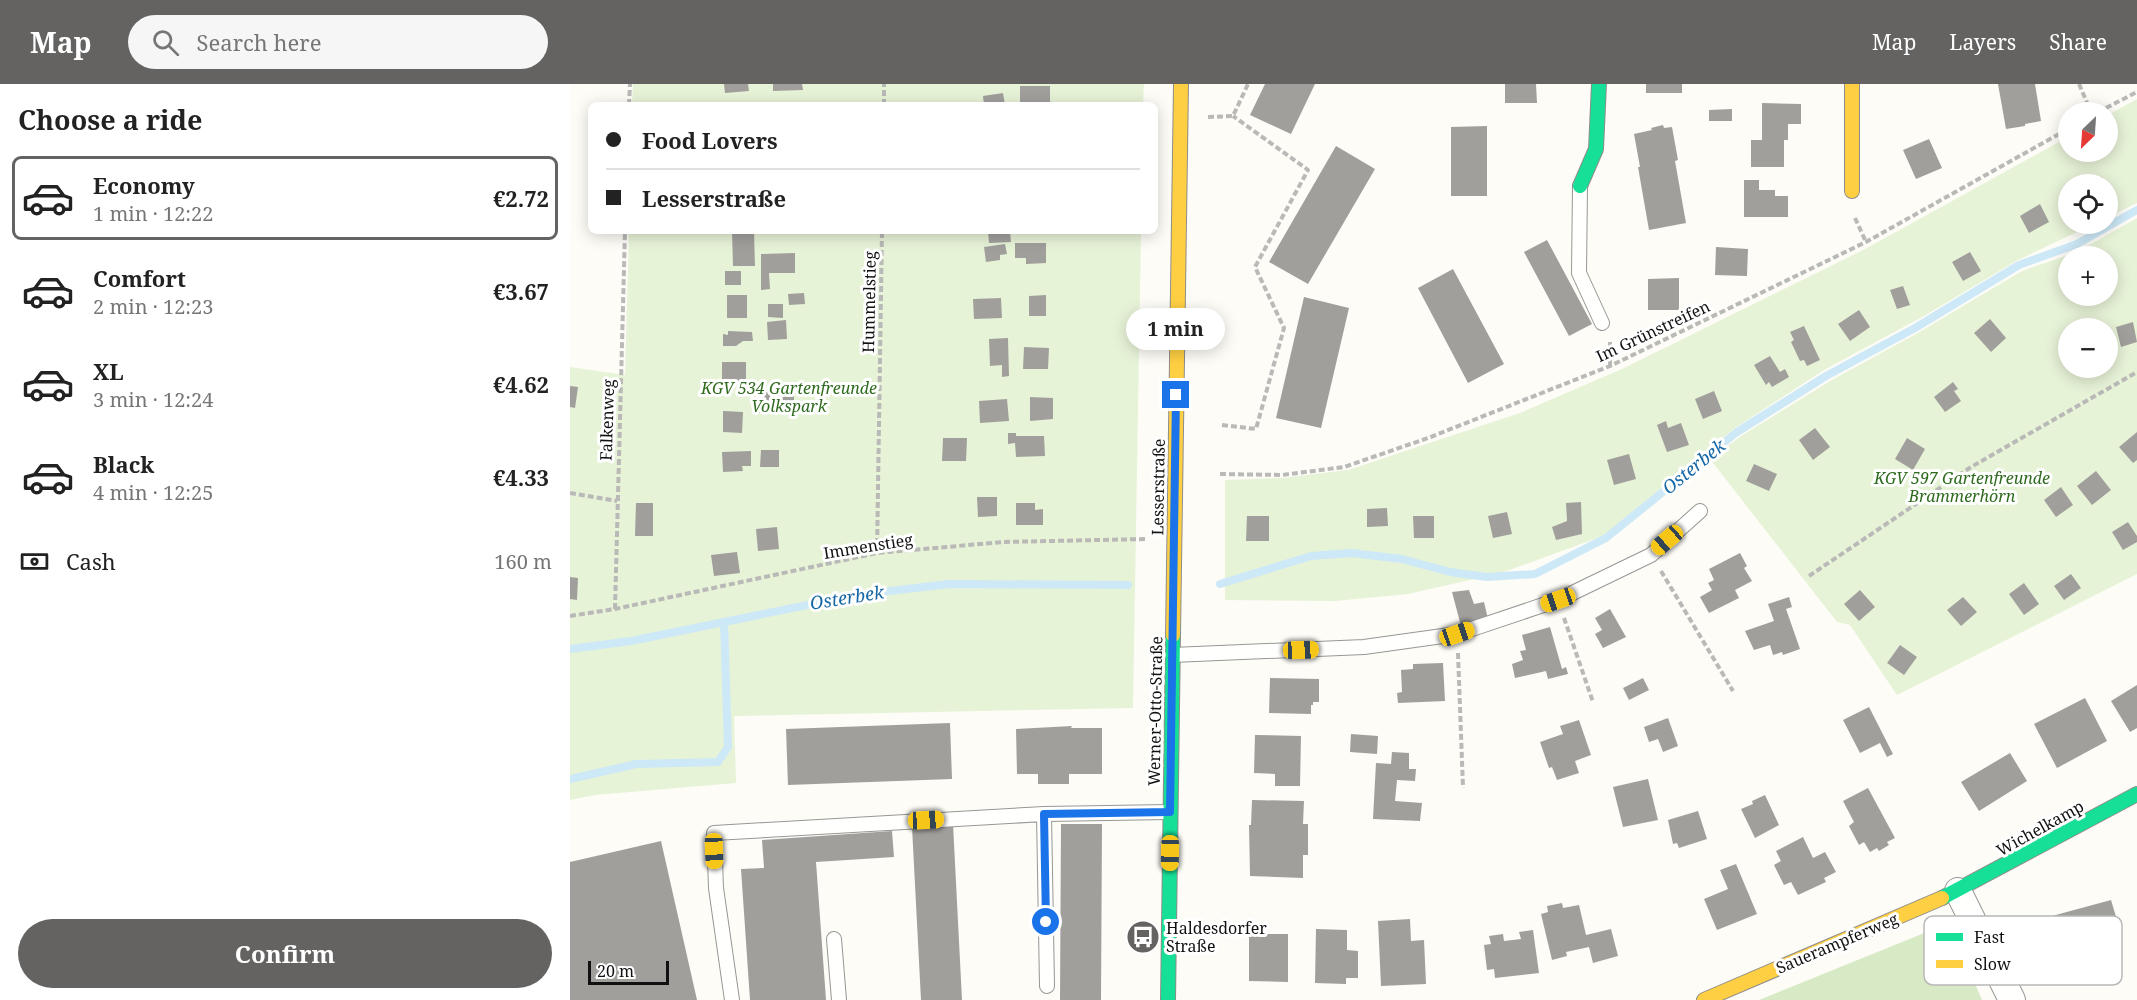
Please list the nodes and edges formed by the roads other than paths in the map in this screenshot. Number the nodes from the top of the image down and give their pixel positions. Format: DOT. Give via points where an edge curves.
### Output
graph roads {
  1 [pos="1181,84"];
  2 [pos="1599,84"];
  3 [pos="1852,84"];
  4 [pos="1580,186"];
  5 [pos="1852,191"];
  6 [pos="1602,323"];
  7 [pos="1700,511"];
  8 [pos="1174,566"];
  9 [pos="1172,655"];
  10 [pos="2137,794"];
  11 [pos="1170,812"];
  12 [pos="1044,814"];
  13 [pos="1958,891"];
  14 [pos="1970,916"];
  15 [pos="834,939"];
  16 [pos="2005,985"];
  17 [pos="1047,986"];
  18 [pos="732,1000"];
  19 [pos="839,1000"];
  20 [pos="1168,1000"];
  21 [pos="1704,1000"];
  22 [pos="2012,1000"];
  1 -- 8 [label="main road, Lesserstraße"];
  2 -- 4 [label="main road" via="1596,150"];
  3 -- 5 [label="main road"];
  4 -- 6 [label="lane" via="1579,273"];
  7 -- 9 [label="lane" via="1651,555 1558,600 1457,634 1364,647"];
  8 -- 9 [label="main road, Werner-Otto-Straße"];
  9 -- 11 [label="main road, Werner-Otto-Straße"];
  10 -- 13 [label="main road, Wichelkamp"];
  11 -- 12 [label="lane"];
  11 -- 20 [label="main road, Werner-Otto-Straße"];
  12 -- 17 [label="lane"];
  12 -- 18 [label="lane" via="714,833 716,888"];
  13 -- 14 [label="street"];
  13 -- 21 [label="main road, Sauerampferweg"];
  15 -- 19 [label="lane"];
  16 -- 22 [label="street"];
}
